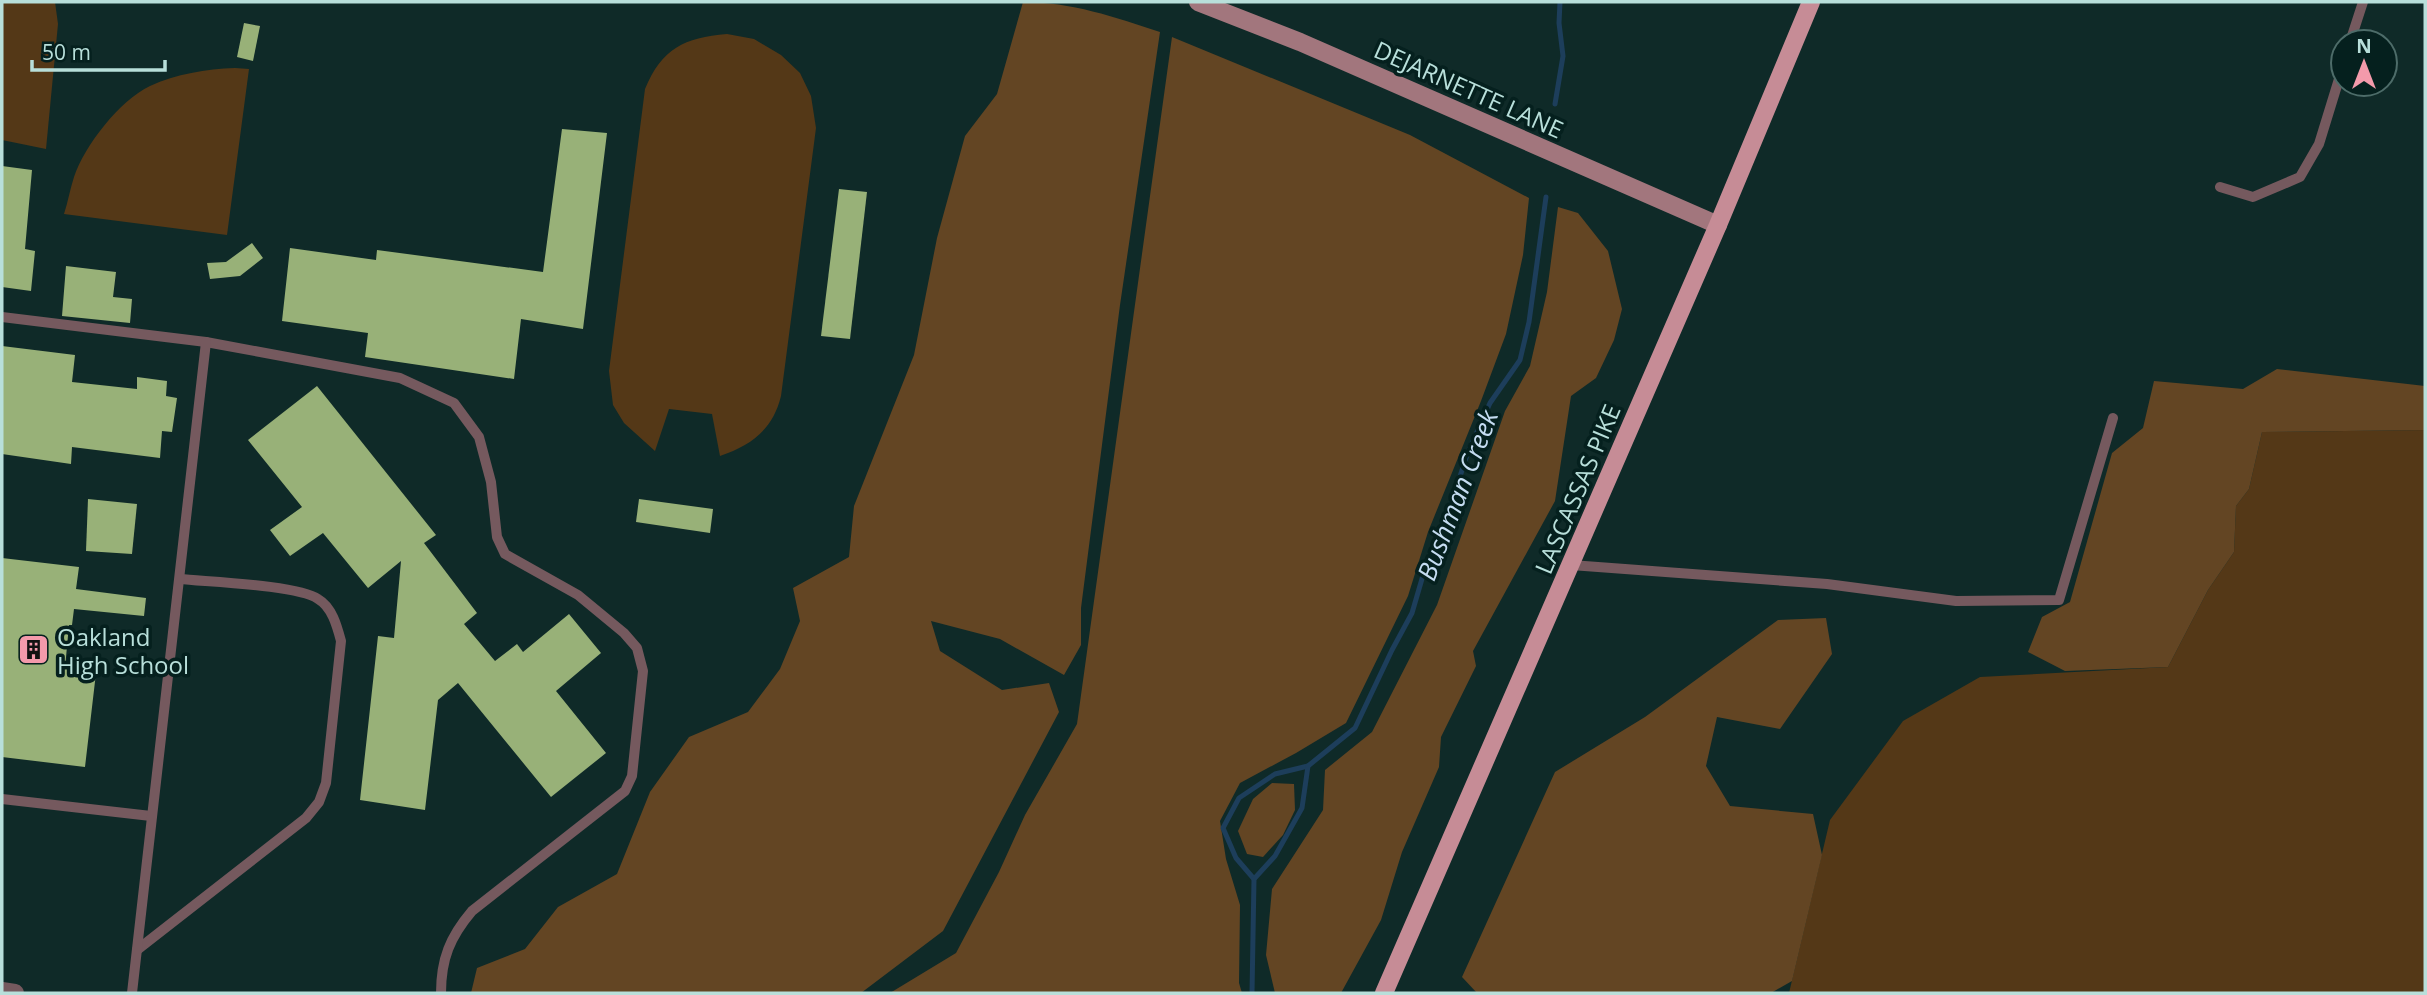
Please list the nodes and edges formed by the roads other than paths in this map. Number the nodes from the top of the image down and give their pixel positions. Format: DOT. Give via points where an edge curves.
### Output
graph roads {
  1 [pos="1198,2"];
  2 [pos="1811,2"];
  3 [pos="2362,2"];
  4 [pos="2354,28"];
  5 [pos="2333,98"];
  6 [pos="2220,187"];
  7 [pos="1718,225"];
  8 [pos="2,317"];
  9 [pos="206,342"];
  10 [pos="2113,418"];
  11 [pos="1571,565"];
  12 [pos="180,579"];
  13 [pos="2,799"];
  14 [pos="151,816"];
  15 [pos="137,950"];
  16 [pos="2,991"];
  17 [pos="15,993"];
  18 [pos="132,993"];
  19 [pos="441,993"];
  20 [pos="1384,993"];
  1 -- 7 [label="main road, DEJARNETTE LANE"];
  2 -- 7 [label="main road, LASCASSAS PIKE"];
  3 -- 4 [label="lane"];
  5 -- 6 [label="lane" via="2319,144 2300,177 2253,197"];
  7 -- 11 [label="main road, LASCASSAS PIKE"];
  8 -- 9 [label="lane"];
  9 -- 12 [label="lane"];
  9 -- 19 [label="lane" via="400,378 454,403 479,437 491,482 496,537 505,554 578,595 637,648 643,671 632,776 625,792 472,911 455,931 441,968"];
  10 -- 11 [label="lane" via="2059,600 1956,601 1828,584"];
  11 -- 20 [label="main road, LASCASSAS PIKE"];
  12 -- 14 [label="lane"];
  12 -- 15 [label="lane" via="297,591 319,599 329,610 341,641 326,783 306,818"];
  13 -- 14 [label="lane"];
  14 -- 15 [label="lane"];
  15 -- 18 [label="lane"];
  16 -- 17 [label="street"];
}
